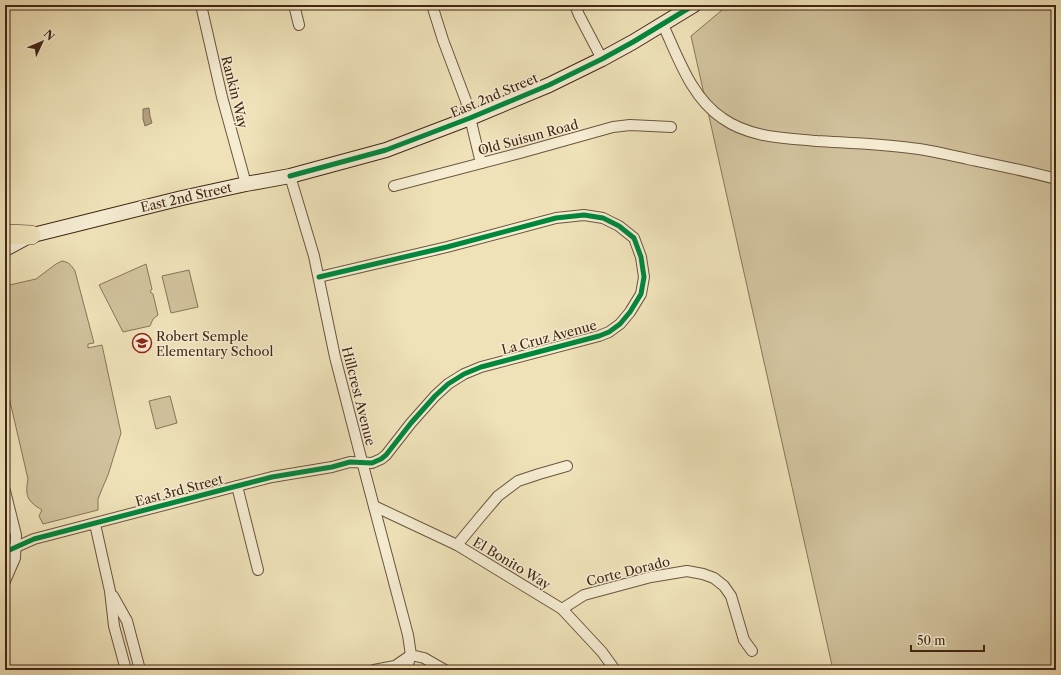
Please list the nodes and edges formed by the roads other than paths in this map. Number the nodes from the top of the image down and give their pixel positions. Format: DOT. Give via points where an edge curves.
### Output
graph roads {
  1 [pos="201,5"];
  2 [pos="294,5"];
  3 [pos="432,5"];
  4 [pos="575,5"];
  5 [pos="694,5"];
  6 [pos="299,25"];
  7 [pos="663,25"];
  8 [pos="602,59"];
  9 [pos="470,118"];
  10 [pos="671,127"];
  11 [pos="481,163"];
  12 [pos="290,176"];
  13 [pos="1056,179"];
  14 [pos="246,184"];
  15 [pos="394,186"];
  16 [pos="5,234"];
  17 [pos="31,235"];
  18 [pos="5,242"];
  19 [pos="5,249"];
  20 [pos="319,277"];
  21 [pos="362,463"];
  22 [pos="567,466"];
  23 [pos="237,486"];
  24 [pos="5,491"];
  25 [pos="374,506"];
  26 [pos="95,524"];
  27 [pos="457,545"];
  28 [pos="16,548"];
  29 [pos="5,552"];
  30 [pos="258,570"];
  31 [pos="5,581"];
  32 [pos="110,591"];
  33 [pos="562,610"];
  34 [pos="752,651"];
  35 [pos="412,655"];
  36 [pos="126,670"];
  37 [pos="140,670"];
  38 [pos="374,670"];
  39 [pos="406,670"];
  40 [pos="445,670"];
  41 [pos="615,670"];
  1 -- 14 [label="street, Rankin Way"];
  2 -- 6 [label="street"];
  3 -- 9 [label="street"];
  4 -- 8 [label="street"];
  5 -- 7 [label="main road, East 2nd Street"];
  7 -- 8 [label="main road, East 2nd Street"];
  7 -- 13 [label="street" via="693,88 704,103 721,118 738,128 766,136 912,148"];
  8 -- 9 [label="main road, East 2nd Street"];
  9 -- 11 [label="street"];
  9 -- 12 [label="main road, East 2nd Street" via="386,150"];
  10 -- 11 [label="street, Old Suisun Road" via="613,127"];
  11 -- 15 [label="street, Old Suisun Road"];
  12 -- 14 [label="main road, East 2nd Street"];
  12 -- 20 [label="street, Hillcrest Avenue"];
  14 -- 17 [label="main road, East 2nd Street"];
  16 -- 17 [label="highway"];
  17 -- 18 [label="main road, East 2nd Street"];
  17 -- 19 [label="main road"];
  20 -- 21 [label="street, Hillcrest Avenue" via="335,357"];
  20 -- 21 [label="street, La Cruz Avenue" via="556,218 584,215 603,218 619,226 634,238 641,257 644,277 641,294 620,324 599,336 481,367 464,374 435,396 386,455 372,463"];
  21 -- 23 [label="street, East 3rd Street" via="350,462"];
  21 -- 25 [label="street, Hillcrest Avenue"];
  22 -- 27 [label="street" via="518,481 498,496"];
  23 -- 26 [label="street, East 3rd Street"];
  23 -- 30 [label="street"];
  24 -- 28 [label="street" via="16,535"];
  25 -- 27 [label="street, El Bonito Way"];
  25 -- 35 [label="street, Hillcrest Avenue"];
  26 -- 28 [label="street, East 3rd Street" via="34,539"];
  26 -- 32 [label="street"];
  27 -- 33 [label="street, El Bonito Way"];
  28 -- 29 [label="street, East 3rd Street"];
  28 -- 31 [label="street" via="15,558"];
  32 -- 36 [label="street" via="114,626"];
  32 -- 37 [label="street" via="127,621"];
  33 -- 34 [label="street, Corte Dorado" via="584,595 650,577 687,571 703,574 714,578 731,596 744,640"];
  33 -- 41 [label="street, El Bonito Way" via="602,652"];
  35 -- 38 [label="street" via="395,666"];
  35 -- 39 [label="street"];
  35 -- 40 [label="street" via="424,658"];
}
